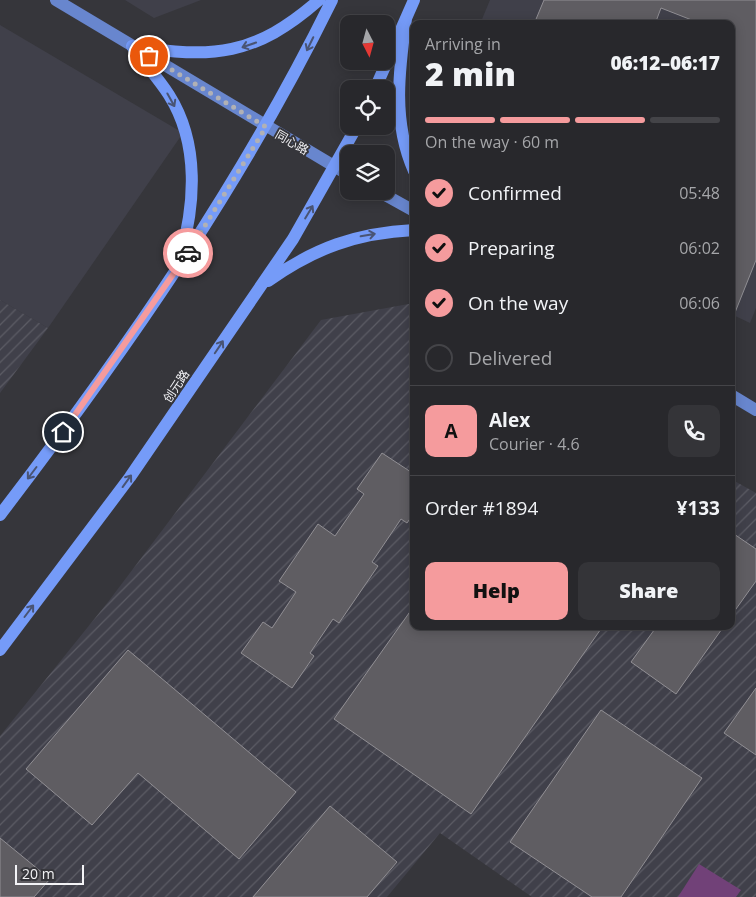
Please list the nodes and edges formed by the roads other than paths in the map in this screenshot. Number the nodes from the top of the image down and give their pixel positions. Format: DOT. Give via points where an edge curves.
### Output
graph roads {
  1 [pos="56,0"];
  2 [pos="319,0"];
  3 [pos="332,0"];
  4 [pos="414,0"];
  5 [pos="406,19"];
  6 [pos="132,46"];
  7 [pos="379,80"];
  8 [pos="266,127"];
  9 [pos="352,135"];
  10 [pos="410,162"];
  11 [pos="335,167"];
  12 [pos="340,170"];
  13 [pos="394,200"];
  14 [pos="410,209"];
  15 [pos="410,230"];
  16 [pos="177,269"];
  17 [pos="261,285"];
  18 [pos="735,397"];
  19 [pos="756,410"];
  20 [pos="0,515"];
  21 [pos="0,650"];
  1 -- 6 [label="street, 同心路"];
  2 -- 6 [label="main road, one-way" via="278,31 254,44 228,51 200,54"];
  3 -- 8 [label="main road, one-way"];
  4 -- 5 [label="main road"];
  5 -- 7 [label="main road"];
  5 -- 10 [label="main road" via="399,99 401,131"];
  6 -- 8 [label="street, 同心路"];
  6 -- 16 [label="main road, one-way" via="170,96 190,150 190,224"];
  8 -- 11 [label="street, 同心路"];
  8 -- 16 [label="main road"];
  9 -- 11 [label="main road, 创元路"];
  11 -- 12 [label="street, 同心路"];
  17 -- 11 [label="main road, 创元路, one-way" via="293,239"];
  13 -- 14 [label="street"];
  17 -- 15 [label="main road, one-way" via="326,246 390,231"];
  16 -- 20 [label="main road, one-way" via="63,432"];
  21 -- 17 [label="main road, 创元路, one-way" via="130,477"];
  18 -- 19 [label="street"];
}
